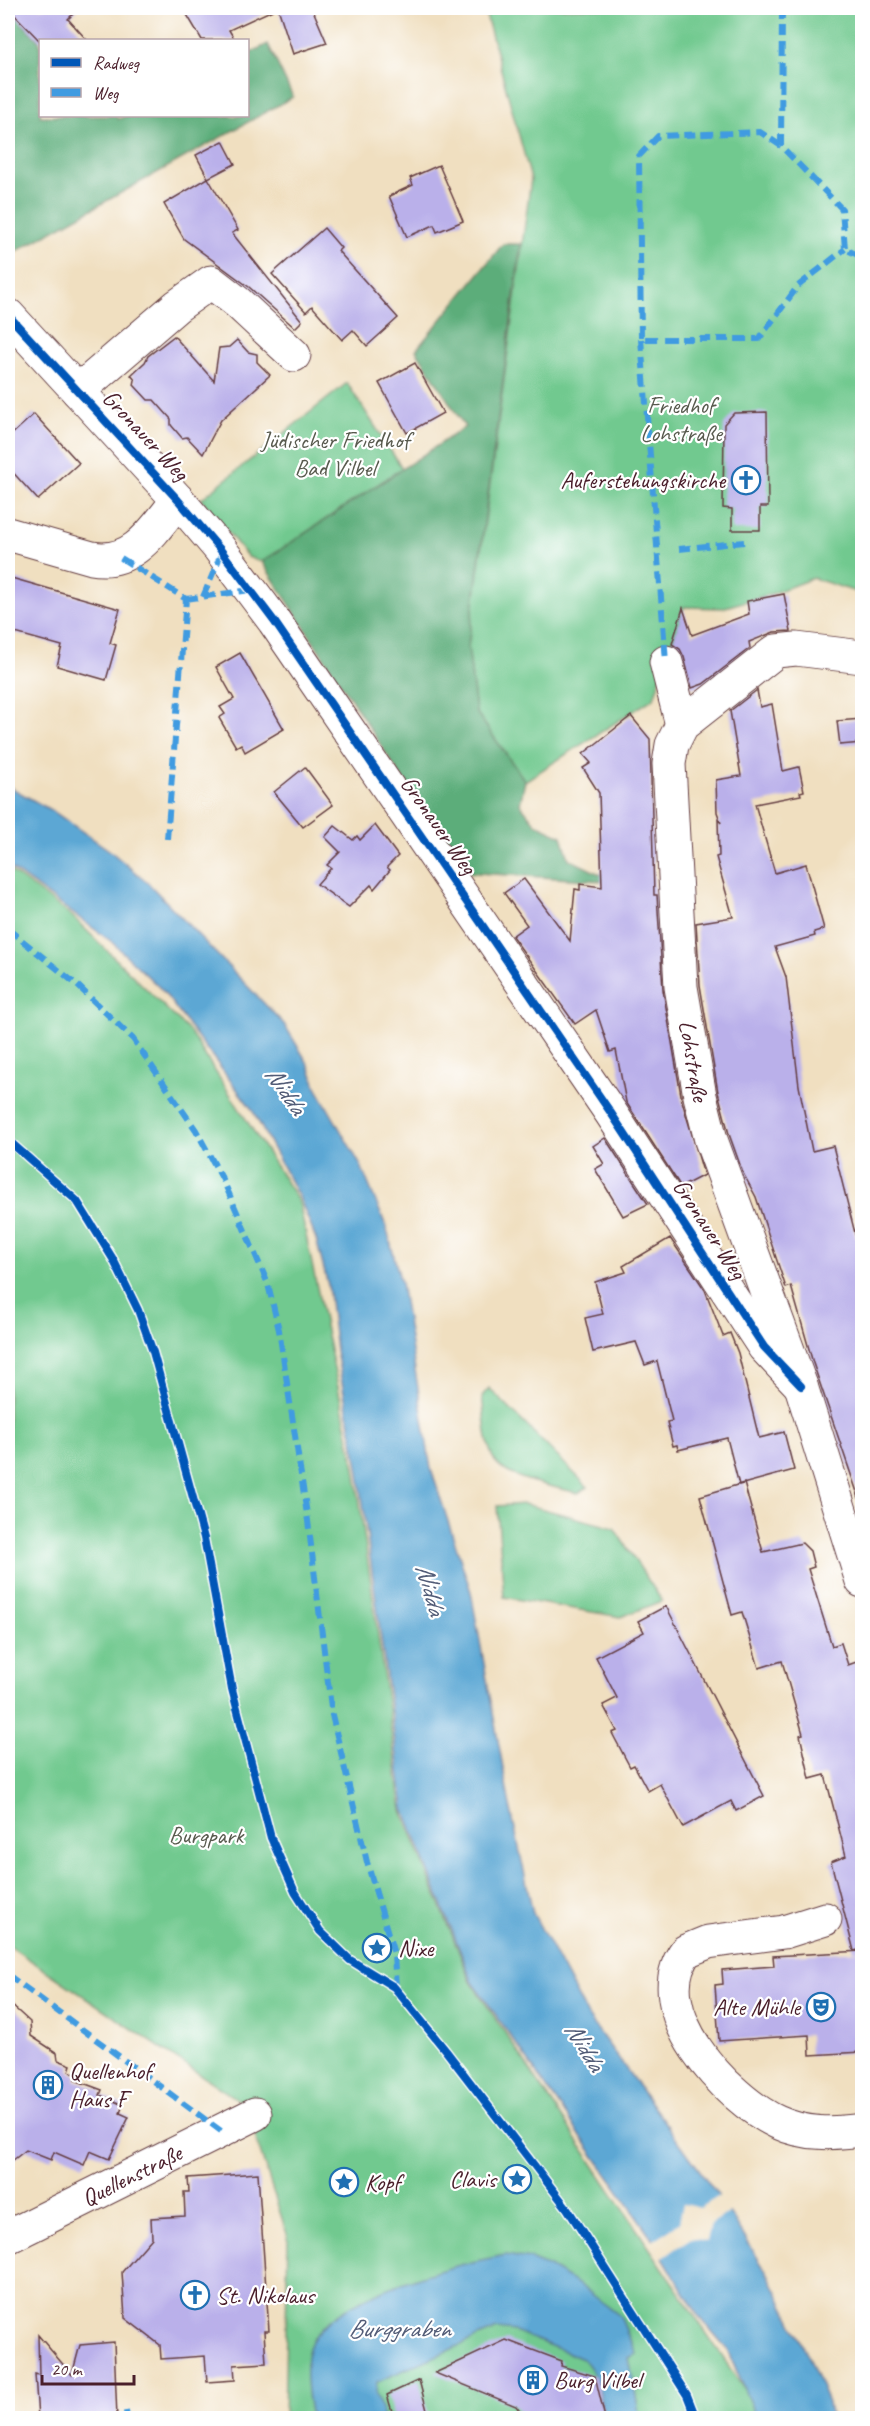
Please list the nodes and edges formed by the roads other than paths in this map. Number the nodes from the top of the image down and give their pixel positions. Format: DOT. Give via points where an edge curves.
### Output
graph roads {
  1 [pos="8,315"];
  2 [pos="294,355"];
  3 [pos="78,391"];
  4 [pos="178,500"];
  5 [pos="8,534"];
  6 [pos="862,657"];
  7 [pos="666,662"];
  8 [pos="682,725"];
  9 [pos="801,1386"];
  10 [pos="862,1581"];
  11 [pos="825,1919"];
  12 [pos="255,2114"];
  13 [pos="862,2130"];
  14 [pos="8,2237"];
  1 -- 3 [label="street, Gronauer Weg"];
  2 -- 3 [label="street" via="211,282"];
  3 -- 4 [label="street, Gronauer Weg"];
  4 -- 5 [label="street" via="139,547 121,558 104,561"];
  4 -- 9 [label="street, Gronauer Weg" via="274,621 611,1113 764,1347"];
  6 -- 8 [label="street, Lohstraße" via="796,649 776,651"];
  7 -- 8 [label="street"];
  8 -- 9 [label="street, Lohstraße" via="672,745 669,764 677,939 692,1057 711,1140"];
  9 -- 10 [label="street, Lohstraße"];
  11 -- 13 [label="street" via="784,1932 708,1942 686,1951 675,1972 677,2007 686,2032 704,2060 737,2096 761,2114 828,2135"];
  12 -- 14 [label="street, Quellenstraße"];
}
